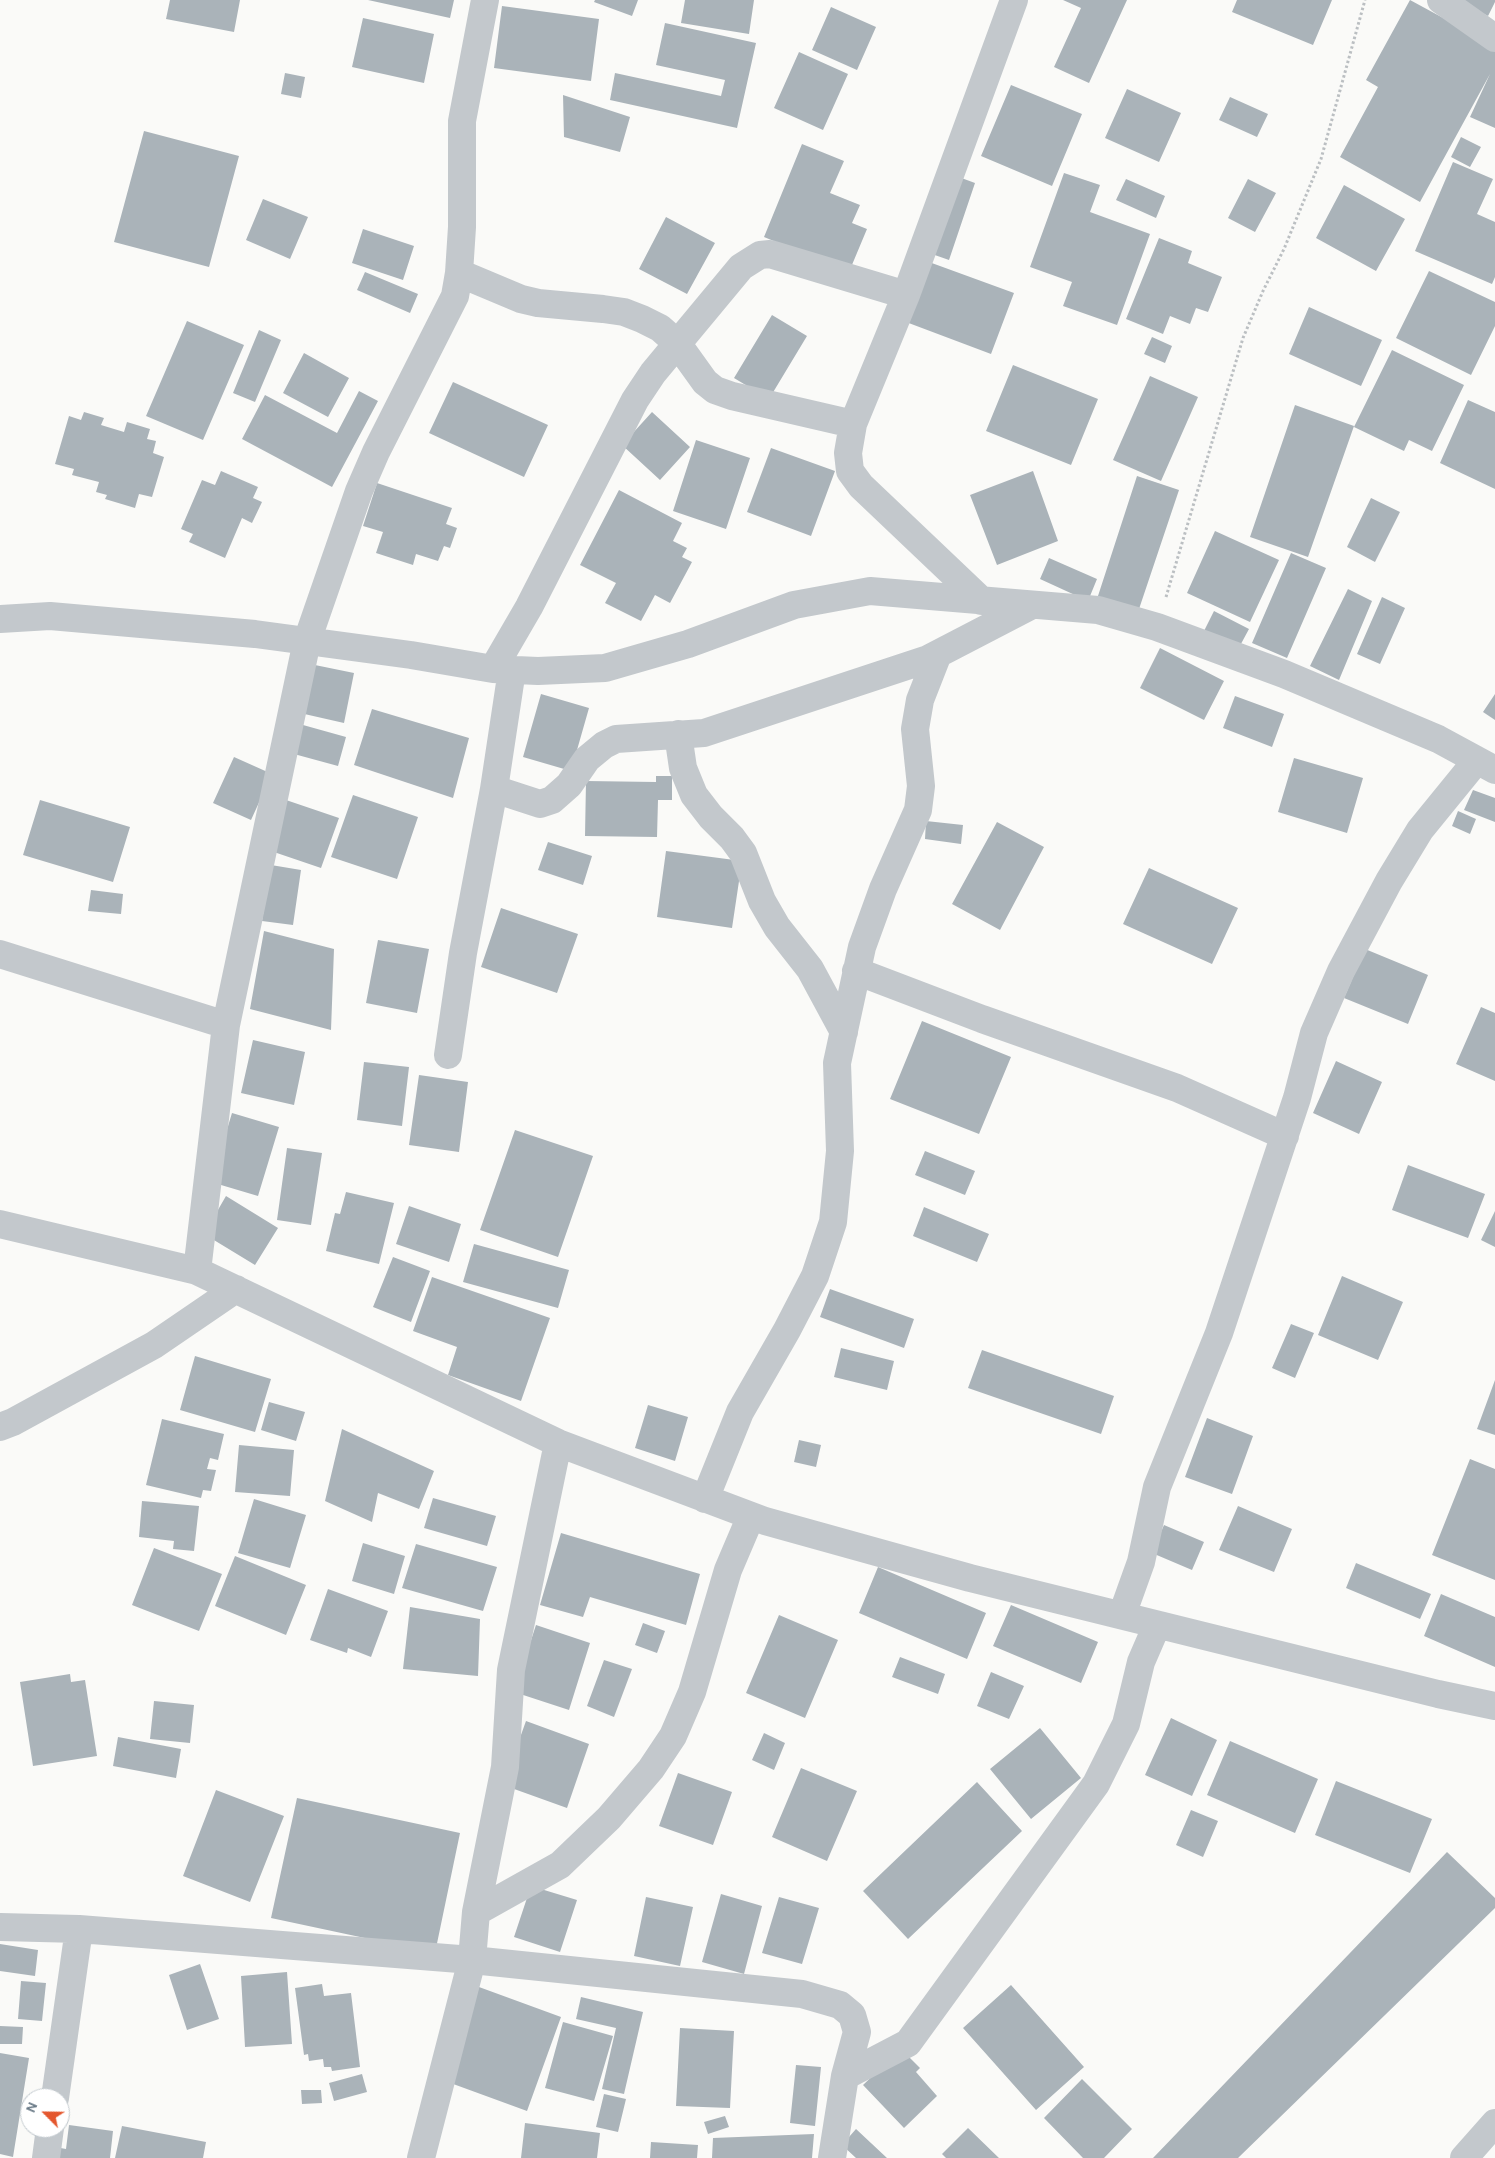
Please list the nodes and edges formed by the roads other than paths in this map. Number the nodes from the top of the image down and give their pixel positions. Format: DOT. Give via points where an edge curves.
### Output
graph roads {
  1 [pos="485,0"];
  2 [pos="1014,0"];
  3 [pos="1441,0"];
  4 [pos="1495,38"];
  5 [pos="460,273"];
  6 [pos="906,295"];
  7 [pos="677,342"];
  8 [pos="853,424"];
  9 [pos="982,601"];
  10 [pos="1032,605"];
  11 [pos="0,619"];
  12 [pos="306,641"];
  13 [pos="938,654"];
  14 [pos="502,670"];
  15 [pos="678,734"];
  16 [pos="1486,765"];
  17 [pos="494,789"];
  18 [pos="0,954"];
  19 [pos="856,971"];
  20 [pos="226,1024"];
  21 [pos="844,1032"];
  22 [pos="448,1054"];
  23 [pos="1285,1136"];
  24 [pos="0,1224"];
  25 [pos="197,1271"];
  26 [pos="236,1289"];
  27 [pos="0,1427"];
  28 [pos="558,1443"];
  29 [pos="705,1499"];
  30 [pos="751,1516"];
  31 [pos="1122,1615"];
  32 [pos="1157,1625"];
  33 [pos="1495,1706"];
  34 [pos="476,1912"];
  35 [pos="0,1926"];
  36 [pos="79,1929"];
  37 [pos="472,1960"];
  38 [pos="845,2076"];
  39 [pos="56,2088"];
  40 [pos="1495,2123"];
  41 [pos="49,2138"];
  42 [pos="46,2158"];
  43 [pos="421,2158"];
  44 [pos="832,2158"];
  45 [pos="1464,2158"];
  1 -- 5 [label="street" via="462,120"];
  2 -- 6 [label="street"];
  3 -- 4 [label="street"];
  5 -- 7 [label="street" via="521,299 624,312 660,328"];
  5 -- 12 [label="street" via="455,296 359,491"];
  6 -- 7 [label="street" via="770,254 760,255 741,267"];
  6 -- 8 [label="street"];
  7 -- 8 [label="street" via="705,382 715,390"];
  7 -- 14 [label="street" via="635,400 529,607"];
  8 -- 9 [label="street" via="848,453 850,471 861,486"];
  9 -- 10 [label="street"];
  9 -- 14 [label="street" via="870,591 794,605 688,644 605,668"];
  10 -- 13 [label="street"];
  10 -- 16 [label="street" via="1098,610 1157,627 1293,678 1438,739"];
  11 -- 12 [label="street" via="50,616"];
  12 -- 14 [label="street"];
  12 -- 20 [label="street"];
  13 -- 15 [label="street" via="704,732"];
  13 -- 19 [label="street" via="920,700 915,729 921,786 918,810 880,898"];
  14 -- 17 [label="street"];
  15 -- 17 [label="street" via="616,739 604,745 587,759 562,794 540,804"];
  15 -- 21 [label="street" via="683,768 694,795 743,853 762,901 777,927 810,969"];
  16 -- 23 [label="street" via="1420,830 1389,880 1341,971 1314,1033"];
  17 -- 22 [label="street"];
  18 -- 20 [label="street"];
  19 -- 21 [label="street"];
  19 -- 23 [label="street" via="1177,1088"];
  20 -- 25 [label="street"];
  21 -- 29 [label="street" via="837,1063 840,1151 833,1222 815,1276 740,1412"];
  23 -- 31 [label="street" via="1219,1333 1157,1487 1141,1562"];
  24 -- 25 [label="street"];
  25 -- 26 [label="street"];
  26 -- 27 [label="street" via="154,1344"];
  26 -- 28 [label="street"];
  28 -- 29 [label="street"];
  28 -- 34 [label="street" via="511,1670 505,1767"];
  29 -- 30 [label="street"];
  30 -- 31 [label="street" via="951,1572"];
  30 -- 34 [label="street" via="728,1570 692,1692 673,1736 651,1769 609,1818 560,1865"];
  31 -- 32 [label="street"];
  32 -- 33 [label="street"];
  32 -- 38 [label="street" via="1141,1662 1126,1724 1096,1784 908,2043"];
  34 -- 37 [label="street"];
  35 -- 36 [label="street"];
  36 -- 37 [label="street"];
  36 -- 39 [label="street"];
  37 -- 38 [label="street" via="802,1994 840,2005 852,2015 857,2032"];
  37 -- 43 [label="street"];
  38 -- 44 [label="street"];
  40 -- 45 [label="street"];
  41 -- 42 [label="street"];
}
